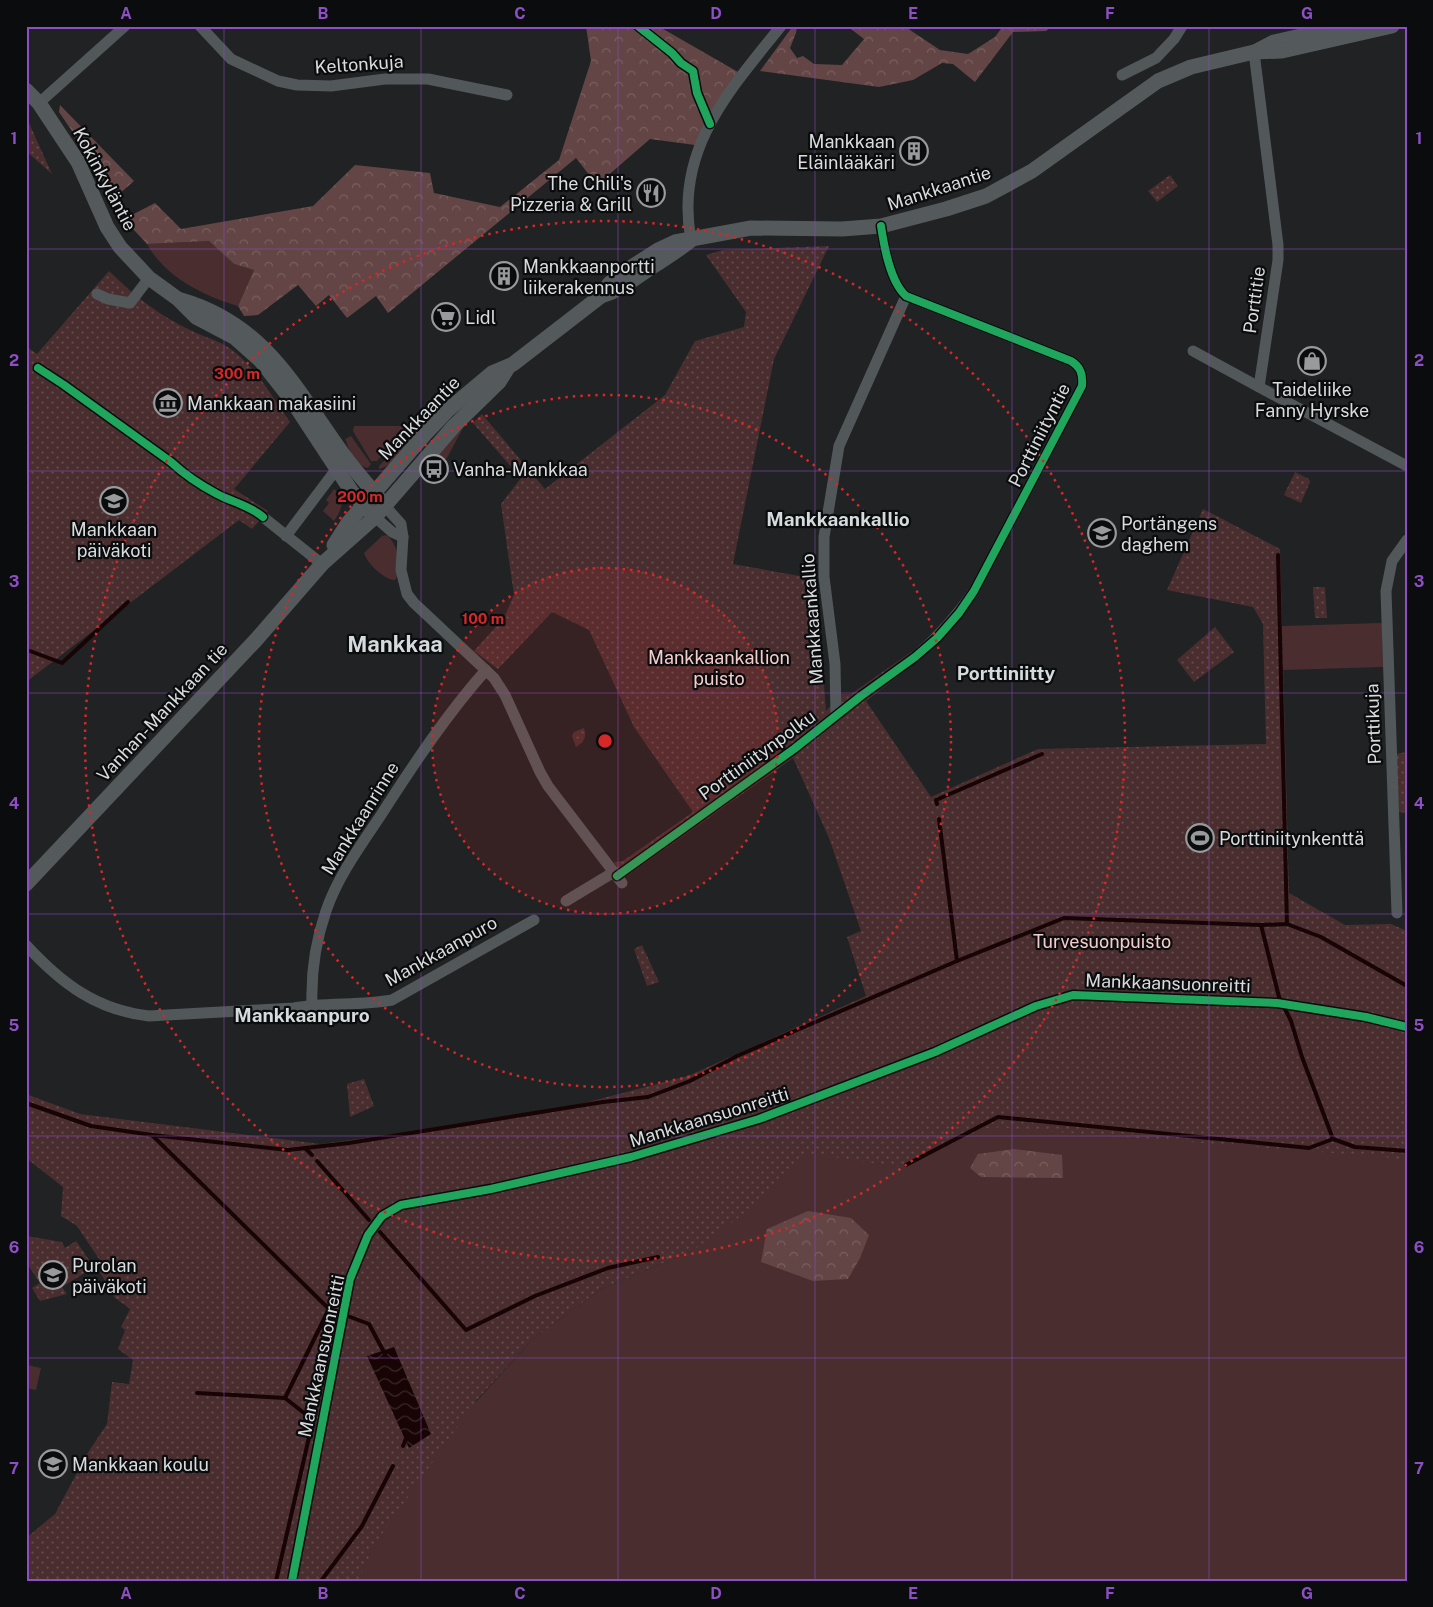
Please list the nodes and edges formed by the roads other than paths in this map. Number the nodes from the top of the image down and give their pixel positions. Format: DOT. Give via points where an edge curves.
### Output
graph roads {
  1 [pos="125,26"];
  2 [pos="200,26"];
  3 [pos="781,26"];
  4 [pos="1182,26"];
  5 [pos="1345,26"];
  6 [pos="1392,26"];
  7 [pos="1254,52"];
  8 [pos="1122,75"];
  9 [pos="26,90"];
  10 [pos="507,95"];
  11 [pos="39,103"];
  12 [pos="881,226"];
  13 [pos="691,240"];
  14 [pos="149,278"];
  15 [pos="97,294"];
  16 [pos="906,296"];
  17 [pos="1194,351"];
  18 [pos="510,366"];
  19 [pos="1259,387"];
  20 [pos="341,463"];
  21 [pos="1407,466"];
  22 [pos="374,493"];
  23 [pos="364,505"];
  24 [pos="385,506"];
  25 [pos="263,517"];
  26 [pos="375,517"];
  27 [pos="286,536"];
  28 [pos="403,537"];
  29 [pos="1407,540"];
  30 [pos="322,564"];
  31 [pos="915,657"];
  32 [pos="486,670"];
  33 [pos="836,716"];
  34 [pos="614,872"];
  35 [pos="1401,875"];
  36 [pos="26,884"];
  37 [pos="622,884"];
  38 [pos="566,901"];
  39 [pos="1397,913"];
  40 [pos="534,920"];
  41 [pos="26,945"];
  42 [pos="312,1004"];
  1 -- 11 [label="street"];
  2 -- 10 [label="street, Keltonkuja" via="231,59 284,82 331,86 416,78"];
  3 -- 13 [label="street" via="739,78 700,144 688,189 686,212"];
  4 -- 8 [label="street" via="1156,58"];
  5 -- 7 [label="main road, Mankkaantie" via="1274,42"];
  6 -- 7 [label="main road, Mankkaantie" via="1282,51"];
  7 -- 12 [label="main road, Mankkaantie" via="1191,67 1158,81 1032,172 986,196"];
  7 -- 19 [label="street, Porttitie" via="1278,245"];
  9 -- 11 [label="main road, Kokinkyläntie"];
  11 -- 14 [label="main road, Kokinkyläntie" via="78,162 116,242"];
  12 -- 13 [label="main road, Mankkaantie" via="751,228"];
  12 -- 16 [label="street" via="896,284"];
  13 -- 18 [label="main road, Mankkaantie" via="614,292 602,296"];
  14 -- 15 [label="street" via="130,303"];
  14 -- 20 [label="main road, Kokinkyläntie" via="178,299 200,305 234,323 257,341 285,371"];
  16 -- 31 [label="street, Porttiniityntie" via="1071,361 1083,377 1082,386 974,591 937,638"];
  16 -- 33 [label="street, Mankkaankallio" via="840,446 824,537 824,577 835,664"];
  17 -- 19 [label="street"];
  18 -- 22 [label="main road, Mankkaantie" via="492,373 448,410"];
  18 -- 24 [label="main road, Mankkaantie"];
  19 -- 21 [label="street"];
  20 -- 22 [label="main road, Kokinkyläntie"];
  20 -- 23 [label="main road, Kokinkyläntie" via="352,492"];
  20 -- 27 [label="street"];
  22 -- 23 [label="main road, Mankkaantie"];
  22 -- 24 [label="main road, Kokinkyläntie"];
  23 -- 26 [label="main road, Kokinkyläntie"];
  23 -- 30 [label="main road, Vanhan-Mankkaan tie" via="348,523"];
  24 -- 26 [label="main road, Mankkaantie"];
  24 -- 28 [label="street" via="402,524"];
  25 -- 27 [label="street"];
  26 -- 28 [label="street"];
  26 -- 30 [label="main road, Vanhan-Mankkaan tie"];
  27 -- 30 [label="street"];
  28 -- 32 [label="street" via="401,570 407,594"];
  29 -- 35 [label="street, Porttikuja" via="1392,561 1386,591"];
  30 -- 36 [label="main road, Vanhan-Mankkaan tie" via="255,641"];
  32 -- 34 [label="street" via="505,695 548,786"];
  32 -- 42 [label="street, Mankkaanrinne" via="391,799 335,890 320,932 311,985"];
  34 -- 37 [label="street"];
  34 -- 38 [label="street"];
  35 -- 39 [label="street, Porttikuja"];
  40 -- 42 [label="street, Mankkaanpuro" via="392,1000"];
  41 -- 42 [label="street, Mankkaanpuro" via="43,964 82,995 134,1014 149,1016 294,1008"];
}
